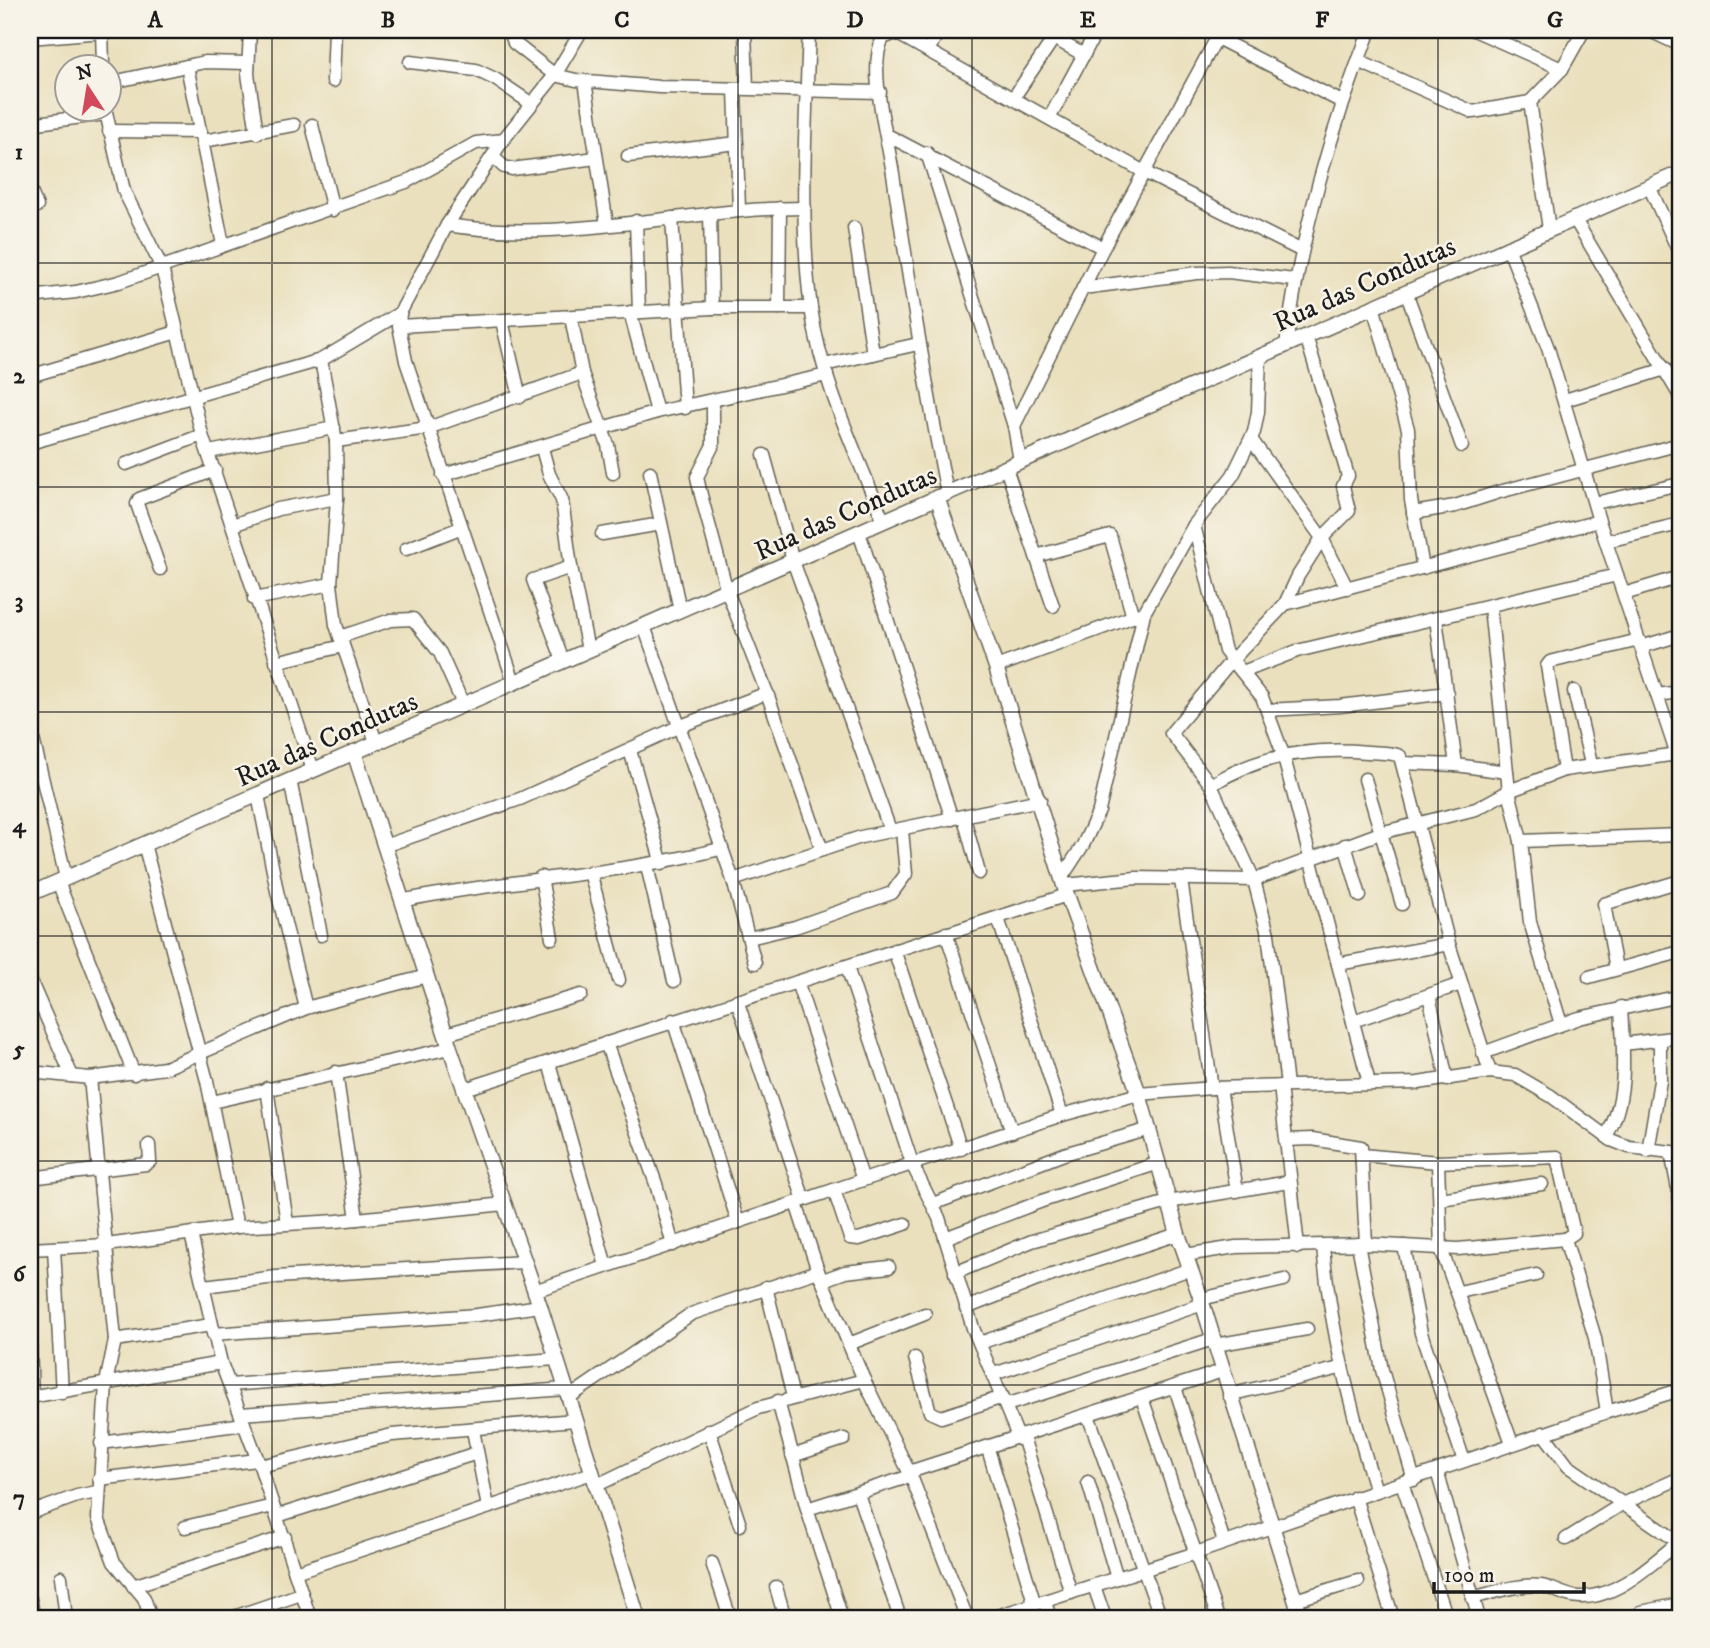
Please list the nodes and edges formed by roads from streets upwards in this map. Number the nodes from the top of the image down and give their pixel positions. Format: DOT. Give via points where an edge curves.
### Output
graph roads {
  1 [pos="250,30"];
  2 [pos="335,30"];
  3 [pos="510,30"];
  4 [pos="582,30"];
  5 [pos="745,30"];
  6 [pos="809,30"];
  7 [pos="939,30"];
  8 [pos="1039,30"];
  9 [pos="1097,30"];
  10 [pos="1370,30"];
  11 [pos="1474,30"];
  12 [pos="1584,30"];
  13 [pos="1648,30"];
  14 [pos="102,31"];
  15 [pos="1219,34"];
  16 [pos="30,38"];
  17 [pos="1054,38"];
  18 [pos="1680,45"];
  19 [pos="928,51"];
  20 [pos="103,52"];
  21 [pos="1084,55"];
  22 [pos="1358,61"];
  23 [pos="410,62"];
  24 [pos="247,63"];
  25 [pos="187,66"];
  26 [pos="1562,69"];
  27 [pos="555,75"];
  28 [pos="122,80"];
  29 [pos="333,81"];
  30 [pos="585,81"];
  31 [pos="741,88"];
  32 [pos="807,92"];
  33 [pos="880,92"];
  34 [pos="1014,97"];
  35 [pos="1342,102"];
  36 [pos="1530,102"];
  37 [pos="532,104"];
  38 [pos="1050,117"];
  39 [pos="52,120"];
  40 [pos="107,122"];
  41 [pos="30,124"];
  42 [pos="294,125"];
  43 [pos="312,125"];
  44 [pos="109,131"];
  45 [pos="257,133"];
  46 [pos="887,135"];
  47 [pos="202,137"];
  48 [pos="503,141"];
  49 [pos="737,143"];
  50 [pos="927,153"];
  51 [pos="628,156"];
  52 [pos="493,157"];
  53 [pos="596,158"];
  54 [pos="1146,173"];
  55 [pos="1680,173"];
  56 [pos="1649,186"];
  57 [pos="30,190"];
  58 [pos="37,205"];
  59 [pos="780,208"];
  60 [pos="806,208"];
  61 [pos="332,209"];
  62 [pos="739,210"];
  63 [pos="710,213"];
  64 [pos="672,218"];
  65 [pos="1574,218"];
  66 [pos="636,221"];
  67 [pos="447,225"];
  68 [pos="607,225"];
  69 [pos="854,228"];
  70 [pos="1549,229"];
  71 [pos="223,245"];
  72 [pos="1508,247"];
  73 [pos="1103,248"];
  74 [pos="1300,250"];
  75 [pos="1680,254"];
  76 [pos="162,268"];
  77 [pos="1294,281"];
  78 [pos="1083,288"];
  79 [pos="1406,292"];
  80 [pos="30,297"];
  81 [pos="1373,306"];
  82 [pos="712,308"];
  83 [pos="779,308"];
  84 [pos="811,308"];
  85 [pos="679,310"];
  86 [pos="635,312"];
  87 [pos="400,313"];
  88 [pos="571,317"];
  89 [pos="502,321"];
  90 [pos="399,327"];
  91 [pos="177,332"];
  92 [pos="1306,336"];
  93 [pos="918,344"];
  94 [pos="1286,345"];
  95 [pos="873,354"];
  96 [pos="1260,356"];
  97 [pos="320,360"];
  98 [pos="1665,369"];
  99 [pos="826,370"];
  100 [pos="582,373"];
  101 [pos="30,376"];
  102 [pos="1680,396"];
  103 [pos="520,397"];
  104 [pos="192,398"];
  105 [pos="713,400"];
  106 [pos="1565,400"];
  107 [pos="685,408"];
  108 [pos="657,412"];
  109 [pos="1014,426"];
  110 [pos="428,428"];
  111 [pos="603,431"];
  112 [pos="335,434"];
  113 [pos="202,435"];
  114 [pos="1251,439"];
  115 [pos="30,443"];
  116 [pos="1680,444"];
  117 [pos="1462,446"];
  118 [pos="542,448"];
  119 [pos="209,452"];
  120 [pos="764,455"];
  121 [pos="1020,461"];
  122 [pos="126,464"];
  123 [pos="1006,468"];
  124 [pos="215,470"];
  125 [pos="1585,470"];
  126 [pos="650,472"];
  127 [pos="613,473"];
  128 [pos="443,475"];
  129 [pos="1680,484"];
  130 [pos="942,495"];
  131 [pos="337,498"];
  132 [pos="1595,503"];
  133 [pos="1413,513"];
  134 [pos="883,520"];
  135 [pos="1600,521"];
  136 [pos="661,524"];
  137 [pos="1680,524"];
  138 [pos="233,525"];
  139 [pos="1194,525"];
  140 [pos="460,528"];
  141 [pos="859,532"];
  142 [pos="602,534"];
  143 [pos="1322,538"];
  144 [pos="1607,541"];
  145 [pos="406,550"];
  146 [pos="1036,556"];
  147 [pos="793,561"];
  148 [pos="571,567"];
  149 [pos="1423,568"];
  150 [pos="160,569"];
  151 [pos="1617,575"];
  152 [pos="1680,578"];
  153 [pos="331,584"];
  154 [pos="1347,588"];
  155 [pos="727,592"];
  156 [pos="1624,594"];
  157 [pos="254,599"];
  158 [pos="1285,604"];
  159 [pos="1053,606"];
  160 [pos="1490,607"];
  161 [pos="680,610"];
  162 [pos="1139,615"];
  163 [pos="1436,619"];
  164 [pos="644,626"];
  165 [pos="1680,635"];
  166 [pos="341,641"];
  167 [pos="1640,644"];
  168 [pos="588,650"];
  169 [pos="563,661"];
  170 [pos="1231,661"];
  171 [pos="276,662"];
  172 [pos="996,667"];
  173 [pos="1244,671"];
  174 [pos="514,682"];
  175 [pos="1574,691"];
  176 [pos="1680,692"];
  177 [pos="1447,693"];
  178 [pos="767,694"];
  179 [pos="1657,695"];
  180 [pos="463,704"];
  181 [pos="1267,710"];
  182 [pos="30,726"];
  183 [pos="678,727"];
  184 [pos="376,742"];
  185 [pos="630,750"];
  186 [pos="354,752"];
  187 [pos="1283,754"];
  188 [pos="1679,759"];
  189 [pos="1402,763"];
  190 [pos="1591,764"];
  191 [pos="1456,765"];
  192 [pos="313,770"];
  193 [pos="1564,770"];
  194 [pos="1507,772"];
  195 [pos="1365,779"];
  196 [pos="290,780"];
  197 [pos="1211,785"];
  198 [pos="1509,791"];
  199 [pos="258,795"];
  200 [pos="1040,800"];
  201 [pos="958,818"];
  202 [pos="1418,824"];
  203 [pos="896,830"];
  204 [pos="1380,833"];
  205 [pos="1680,835"];
  206 [pos="1521,841"];
  207 [pos="144,844"];
  208 [pos="1345,845"];
  209 [pos="384,846"];
  210 [pos="720,849"];
  211 [pos="822,850"];
  212 [pos="1308,859"];
  213 [pos="662,864"];
  214 [pos="646,866"];
  215 [pos="590,872"];
  216 [pos="979,873"];
  217 [pos="541,877"];
  218 [pos="62,880"];
  219 [pos="733,880"];
  220 [pos="1181,880"];
  221 [pos="1254,880"];
  222 [pos="1680,881"];
  223 [pos="1065,886"];
  224 [pos="30,894"];
  225 [pos="1360,896"];
  226 [pos="405,900"];
  227 [pos="1402,904"];
  228 [pos="998,918"];
  229 [pos="946,933"];
  230 [pos="321,935"];
  231 [pos="552,938"];
  232 [pos="749,938"];
  233 [pos="1449,944"];
  234 [pos="894,950"];
  235 [pos="1680,952"];
  236 [pos="755,963"];
  237 [pos="1338,964"];
  238 [pos="847,967"];
  239 [pos="1616,969"];
  240 [pos="427,976"];
  241 [pos="1589,977"];
  242 [pos="30,980"];
  243 [pos="619,980"];
  244 [pos="674,981"];
  245 [pos="797,982"];
  246 [pos="1461,984"];
  247 [pos="581,995"];
  248 [pos="1429,995"];
  249 [pos="1680,996"];
  250 [pos="737,1000"];
  251 [pos="1621,1007"];
  252 [pos="306,1008"];
  253 [pos="673,1020"];
  254 [pos="1353,1021"];
  255 [pos="1561,1024"];
  256 [pos="1680,1037"];
  257 [pos="1660,1040"];
  258 [pos="448,1041"];
  259 [pos="606,1043"];
  260 [pos="1622,1044"];
  261 [pos="1483,1053"];
  262 [pos="200,1055"];
  263 [pos="549,1063"];
  264 [pos="30,1072"];
  265 [pos="336,1072"];
  266 [pos="1490,1072"];
  267 [pos="134,1074"];
  268 [pos="72,1076"];
  269 [pos="90,1078"];
  270 [pos="1447,1080"];
  271 [pos="1369,1083"];
  272 [pos="1284,1085"];
  273 [pos="267,1088"];
  274 [pos="1216,1088"];
  275 [pos="465,1089"];
  276 [pos="1139,1094"];
  277 [pos="212,1102"];
  278 [pos="1062,1115"];
  279 [pos="1150,1129"];
  280 [pos="1012,1132"];
  281 [pos="1606,1136"];
  282 [pos="1285,1140"];
  283 [pos="149,1145"];
  284 [pos="961,1149"];
  285 [pos="1648,1151"];
  286 [pos="1676,1153"];
  287 [pos="1362,1155"];
  288 [pos="30,1158"];
  289 [pos="1438,1162"];
  290 [pos="1159,1163"];
  291 [pos="913,1166"];
  292 [pos="99,1168"];
  293 [pos="32,1177"];
  294 [pos="863,1180"];
  295 [pos="1289,1182"];
  296 [pos="1542,1184"];
  297 [pos="834,1190"];
  298 [pos="1237,1191"];
  299 [pos="1440,1199"];
  300 [pos="1680,1200"];
  301 [pos="800,1201"];
  302 [pos="1168,1202"];
  303 [pos="505,1204"];
  304 [pos="933,1204"];
  305 [pos="357,1219"];
  306 [pos="738,1222"];
  307 [pos="286,1223"];
  308 [pos="905,1224"];
  309 [pos="236,1227"];
  310 [pos="191,1234"];
  311 [pos="1178,1234"];
  312 [pos="945,1238"];
  313 [pos="1565,1239"];
  314 [pos="1362,1244"];
  315 [pos="107,1245"];
  316 [pos="673,1245"];
  317 [pos="1323,1246"];
  318 [pos="1404,1246"];
  319 [pos="1298,1247"];
  320 [pos="54,1248"];
  321 [pos="30,1249"];
  322 [pos="1441,1249"];
  323 [pos="524,1262"];
  324 [pos="1187,1262"];
  325 [pos="606,1266"];
  326 [pos="889,1268"];
  327 [pos="955,1273"];
  328 [pos="820,1275"];
  329 [pos="1536,1275"];
  330 [pos="1284,1280"];
  331 [pos="204,1286"];
  332 [pos="766,1287"];
  333 [pos="534,1291"];
  334 [pos="1459,1292"];
  335 [pos="1202,1302"];
  336 [pos="540,1306"];
  337 [pos="967,1308"];
  338 [pos="925,1314"];
  339 [pos="1307,1329"];
  340 [pos="212,1330"];
  341 [pos="115,1340"];
  342 [pos="1214,1342"];
  343 [pos="980,1343"];
  344 [pos="849,1344"];
  345 [pos="30,1345"];
  346 [pos="915,1358"];
  347 [pos="555,1359"];
  348 [pos="220,1363"];
  349 [pos="1340,1367"];
  350 [pos="1222,1371"];
  351 [pos="993,1374"];
  352 [pos="864,1380"];
  353 [pos="106,1382"];
  354 [pos="230,1385"];
  355 [pos="1175,1387"];
  356 [pos="1680,1390"];
  357 [pos="62,1393"];
  358 [pos="566,1393"];
  359 [pos="1229,1395"];
  360 [pos="31,1397"];
  361 [pos="793,1397"];
  362 [pos="1142,1398"];
  363 [pos="778,1401"];
  364 [pos="1005,1401"];
  365 [pos="1607,1412"];
  366 [pos="1088,1415"];
  367 [pos="242,1419"];
  368 [pos="575,1420"];
  369 [pos="473,1430"];
  370 [pos="709,1430"];
  371 [pos="1542,1433"];
  372 [pos="1021,1438"];
  373 [pos="844,1439"];
  374 [pos="101,1443"];
  375 [pos="1512,1443"];
  376 [pos="989,1449"];
  377 [pos="477,1453"];
  378 [pos="792,1456"];
  379 [pos="1465,1461"];
  380 [pos="258,1463"];
  381 [pos="1437,1471"];
  382 [pos="910,1474"];
  383 [pos="1680,1478"];
  384 [pos="594,1479"];
  385 [pos="1408,1481"];
  386 [pos="1088,1482"];
  387 [pos="98,1485"];
  388 [pos="1376,1491"];
  389 [pos="858,1494"];
  390 [pos="1355,1497"];
  391 [pos="1622,1504"];
  392 [pos="488,1507"];
  393 [pos="807,1509"];
  394 [pos="275,1511"];
  395 [pos="30,1513"];
  396 [pos="740,1525"];
  397 [pos="1270,1525"];
  398 [pos="185,1527"];
  399 [pos="285,1537"];
  400 [pos="1566,1539"];
  401 [pos="1678,1539"];
  402 [pos="1224,1542"];
  403 [pos="1196,1553"];
  404 [pos="712,1563"];
  405 [pos="1146,1568"];
  406 [pos="295,1572"];
  407 [pos="61,1577"];
  408 [pos="1117,1578"];
  409 [pos="1358,1581"];
  410 [pos="133,1586"];
  411 [pos="776,1587"];
  412 [pos="1094,1587"];
  413 [pos="1071,1593"];
  414 [pos="301,1594"];
  415 [pos="1472,1598"];
  416 [pos="30,1599"];
  417 [pos="1295,1600"];
  418 [pos="1040,1604"];
  419 [pos="1680,1604"];
  420 [pos="1641,1612"];
  421 [pos="34,1618"];
  422 [pos="66,1618"];
  423 [pos="151,1618"];
  424 [pos="231,1618"];
  425 [pos="310,1618"];
  426 [pos="638,1618"];
  427 [pos="730,1618"];
  428 [pos="785,1618"];
  429 [pos="842,1618"];
  430 [pos="900,1618"];
  431 [pos="967,1618"];
  432 [pos="992,1618"];
  433 [pos="1050,1618"];
  434 [pos="1105,1618"];
  435 [pos="1161,1618"];
  436 [pos="1218,1618"];
  437 [pos="1301,1618"];
  438 [pos="1392,1618"];
  439 [pos="1447,1618"];
  440 [pos="1479,1618"];
  1 -- 24 [label="street"];
  2 -- 29 [label="street"];
  3 -- 27 [label="street" via="514,43"];
  4 -- 27 [label="street"];
  5 -- 31 [label="street"];
  6 -- 32 [label="street"];
  7 -- 19 [label="street"];
  8 -- 17 [label="street"];
  9 -- 21 [label="street"];
  10 -- 22 [label="street"];
  11 -- 26 [label="street"];
  12 -- 26 [label="street"];
  13 -- 18 [label="street"];
  14 -- 16 [label="street"];
  14 -- 20 [label="street"];
  15 -- 35 [label="street"];
  15 -- 54 [label="street"];
  17 -- 21 [label="street"];
  17 -- 34 [label="street"];
  19 -- 33 [label="street" via="896,33 883,38 878,47"];
  19 -- 34 [label="street"];
  21 -- 38 [label="street"];
  22 -- 35 [label="street"];
  22 -- 36 [label="street" via="1473,112"];
  23 -- 37 [label="street" via="476,70"];
  24 -- 25 [label="street" via="233,60"];
  24 -- 45 [label="street"];
  25 -- 28 [label="street"];
  25 -- 47 [label="street"];
  26 -- 36 [label="street"];
  27 -- 30 [label="street"];
  27 -- 37 [label="street"];
  30 -- 31 [label="street"];
  30 -- 53 [label="street"];
  31 -- 32 [label="street"];
  31 -- 49 [label="street"];
  32 -- 33 [label="street"];
  32 -- 60 [label="street"];
  33 -- 46 [label="street"];
  34 -- 38 [label="street"];
  35 -- 74 [label="street"];
  36 -- 70 [label="street"];
  37 -- 48 [label="street"];
  38 -- 54 [label="street"];
  39 -- 41 [label="street"];
  40 -- 44 [label="street"];
  42 -- 45 [label="street"];
  43 -- 61 [label="street"];
  44 -- 47 [label="street"];
  44 -- 76 [label="street" via="124,191"];
  45 -- 47 [label="street"];
  46 -- 50 [label="street"];
  46 -- 93 [label="street"];
  47 -- 71 [label="street"];
  48 -- 52 [label="street"];
  48 -- 61 [label="street" via="476,143 406,182"];
  49 -- 51 [label="street"];
  49 -- 62 [label="street"];
  50 -- 73 [label="street"];
  50 -- 109 [label="street"];
  52 -- 53 [label="street" via="512,169"];
  52 -- 67 [label="street"];
  53 -- 68 [label="street"];
  54 -- 73 [label="street"];
  54 -- 74 [label="street"];
  55 -- 56 [label="street, Rua das Condutas"];
  56 -- 65 [label="street, Rua das Condutas"];
  56 -- 75 [label="street"];
  57 -- 58 [label="street"];
  59 -- 60 [label="street"];
  59 -- 62 [label="street"];
  59 -- 83 [label="street"];
  60 -- 84 [label="street"];
  61 -- 71 [label="street"];
  62 -- 63 [label="street"];
  63 -- 64 [label="street"];
  63 -- 82 [label="street"];
  64 -- 66 [label="street"];
  64 -- 85 [label="street"];
  65 -- 70 [label="street, Rua das Condutas"];
  65 -- 98 [label="street"];
  66 -- 68 [label="street"];
  66 -- 86 [label="street"];
  67 -- 68 [label="street" via="526,232"];
  67 -- 87 [label="street"];
  69 -- 95 [label="street"];
  70 -- 72 [label="street, Rua das Condutas"];
  71 -- 76 [label="street"];
  72 -- 79 [label="street, Rua das Condutas"];
  72 -- 106 [label="street"];
  73 -- 78 [label="street"];
  74 -- 77 [label="street"];
  76 -- 80 [label="street" via="76,292"];
  76 -- 91 [label="street"];
  77 -- 78 [label="street" via="1228,272 1197,273"];
  77 -- 94 [label="street"];
  78 -- 109 [label="street"];
  79 -- 81 [label="street, Rua das Condutas"];
  79 -- 117 [label="street"];
  81 -- 92 [label="street, Rua das Condutas"];
  81 -- 133 [label="street" via="1408,429"];
  82 -- 83 [label="street"];
  82 -- 85 [label="street"];
  83 -- 84 [label="street"];
  84 -- 99 [label="street"];
  85 -- 86 [label="street"];
  85 -- 107 [label="street"];
  86 -- 88 [label="street"];
  86 -- 108 [label="street"];
  87 -- 90 [label="street"];
  87 -- 97 [label="street"];
  88 -- 89 [label="street"];
  88 -- 100 [label="street"];
  89 -- 90 [label="street"];
  89 -- 103 [label="street"];
  90 -- 110 [label="street"];
  91 -- 101 [label="street"];
  91 -- 104 [label="street"];
  92 -- 94 [label="street, Rua das Condutas"];
  92 -- 143 [label="street" via="1348,476 1343,486 1348,513"];
  93 -- 95 [label="street"];
  93 -- 130 [label="street"];
  94 -- 96 [label="street, Rua das Condutas"];
  95 -- 99 [label="street"];
  96 -- 114 [label="street" via="1258,412"];
  96 -- 121 [label="street, Rua das Condutas"];
  97 -- 104 [label="street"];
  97 -- 112 [label="street"];
  98 -- 102 [label="street"];
  98 -- 106 [label="street"];
  99 -- 105 [label="street"];
  99 -- 134 [label="street"];
  100 -- 103 [label="street"];
  100 -- 111 [label="street"];
  103 -- 110 [label="street"];
  104 -- 113 [label="street"];
  104 -- 115 [label="street"];
  105 -- 107 [label="street"];
  105 -- 155 [label="street" via="713,445 698,477"];
  106 -- 125 [label="street"];
  107 -- 108 [label="street"];
  108 -- 111 [label="street"];
  109 -- 121 [label="street"];
  110 -- 112 [label="street"];
  110 -- 128 [label="street"];
  111 -- 118 [label="street"];
  111 -- 127 [label="street"];
  112 -- 119 [label="street"];
  112 -- 131 [label="street"];
  113 -- 119 [label="street"];
  113 -- 122 [label="street"];
  114 -- 139 [label="street" via="1233,475"];
  114 -- 143 [label="street"];
  116 -- 125 [label="street"];
  118 -- 128 [label="street"];
  118 -- 148 [label="street" via="548,474 562,500"];
  119 -- 124 [label="street"];
  120 -- 147 [label="street"];
  121 -- 123 [label="street, Rua das Condutas"];
  123 -- 130 [label="street, Rua das Condutas"];
  123 -- 146 [label="street"];
  124 -- 138 [label="street"];
  124 -- 150 [label="street" via="139,499"];
  125 -- 132 [label="street"];
  125 -- 133 [label="street"];
  126 -- 136 [label="street"];
  128 -- 140 [label="street"];
  129 -- 132 [label="street"];
  130 -- 134 [label="street, Rua das Condutas"];
  130 -- 172 [label="street"];
  131 -- 138 [label="street" via="278,509"];
  131 -- 153 [label="street"];
  132 -- 135 [label="street"];
  133 -- 149 [label="street"];
  134 -- 141 [label="street, Rua das Condutas"];
  135 -- 144 [label="street"];
  135 -- 149 [label="street"];
  136 -- 142 [label="street"];
  136 -- 161 [label="street"];
  137 -- 144 [label="street"];
  138 -- 157 [label="street"];
  139 -- 162 [label="street"];
  139 -- 170 [label="street"];
  140 -- 145 [label="street"];
  140 -- 174 [label="street"];
  141 -- 147 [label="street, Rua das Condutas"];
  141 -- 201 [label="street"];
  143 -- 154 [label="street"];
  143 -- 158 [label="street"];
  144 -- 151 [label="street"];
  146 -- 159 [label="street"];
  146 -- 162 [label="street" via="1110,536"];
  147 -- 155 [label="street, Rua das Condutas"];
  147 -- 203 [label="street"];
  148 -- 168 [label="street"];
  148 -- 169 [label="street" via="533,581"];
  149 -- 154 [label="street"];
  151 -- 156 [label="street"];
  151 -- 160 [label="street"];
  152 -- 156 [label="street"];
  153 -- 157 [label="street"];
  153 -- 166 [label="street"];
  154 -- 158 [label="street"];
  155 -- 161 [label="street, Rua das Condutas"];
  155 -- 178 [label="street"];
  156 -- 167 [label="street"];
  157 -- 171 [label="street"];
  158 -- 170 [label="street"];
  160 -- 163 [label="street"];
  160 -- 194 [label="street"];
  161 -- 164 [label="street, Rua das Condutas"];
  162 -- 172 [label="street"];
  162 -- 223 [label="street" via="1099,811"];
  163 -- 173 [label="street" via="1297,651"];
  163 -- 177 [label="street"];
  164 -- 168 [label="street, Rua das Condutas"];
  164 -- 183 [label="street"];
  165 -- 167 [label="street"];
  166 -- 171 [label="street"];
  166 -- 180 [label="street" via="391,620 413,619 440,653"];
  166 -- 184 [label="street"];
  167 -- 179 [label="street"];
  167 -- 193 [label="street" via="1547,666"];
  168 -- 169 [label="street, Rua das Condutas"];
  169 -- 174 [label="street, Rua das Condutas"];
  170 -- 173 [label="street"];
  170 -- 197 [label="street" via="1171,733"];
  171 -- 192 [label="street"];
  172 -- 200 [label="street"];
  173 -- 181 [label="street"];
  174 -- 180 [label="street, Rua das Condutas"];
  175 -- 190 [label="street"];
  176 -- 179 [label="street"];
  177 -- 181 [label="street"];
  177 -- 191 [label="street"];
  178 -- 183 [label="street"];
  178 -- 211 [label="street"];
  179 -- 188 [label="street"];
  180 -- 184 [label="street, Rua das Condutas"];
  181 -- 187 [label="street"];
  182 -- 218 [label="street"];
  183 -- 185 [label="street"];
  183 -- 210 [label="street"];
  184 -- 186 [label="street, Rua das Condutas"];
  185 -- 209 [label="street" via="520,799"];
  185 -- 213 [label="street"];
  186 -- 192 [label="street, Rua das Condutas"];
  186 -- 209 [label="street"];
  187 -- 189 [label="street" via="1361,751 1398,754"];
  187 -- 197 [label="street" via="1230,772"];
  187 -- 212 [label="street"];
  188 -- 190 [label="street"];
  189 -- 191 [label="street"];
  189 -- 202 [label="street"];
  190 -- 193 [label="street"];
  191 -- 194 [label="street"];
  192 -- 196 [label="street, Rua das Condutas"];
  193 -- 198 [label="street"];
  194 -- 198 [label="street"];
  195 -- 204 [label="street"];
  196 -- 199 [label="street, Rua das Condutas"];
  196 -- 230 [label="street"];
  197 -- 221 [label="street"];
  198 -- 202 [label="street" via="1476,809"];
  198 -- 206 [label="street"];
  199 -- 207 [label="street, Rua das Condutas"];
  199 -- 252 [label="street"];
  200 -- 201 [label="street"];
  200 -- 223 [label="street"];
  201 -- 203 [label="street"];
  201 -- 216 [label="street"];
  202 -- 204 [label="street"];
  202 -- 233 [label="street"];
  203 -- 211 [label="street"];
  203 -- 232 [label="street" via="907,861 906,874 892,893"];
  204 -- 208 [label="street"];
  204 -- 227 [label="street"];
  205 -- 206 [label="street"];
  206 -- 255 [label="street" via="1530,922"];
  207 -- 218 [label="street, Rua das Condutas"];
  207 -- 262 [label="street"];
  208 -- 212 [label="street"];
  208 -- 225 [label="street"];
  209 -- 226 [label="street"];
  210 -- 213 [label="street"];
  210 -- 219 [label="street"];
  211 -- 219 [label="street"];
  212 -- 221 [label="street"];
  212 -- 237 [label="street"];
  213 -- 214 [label="street"];
  214 -- 215 [label="street"];
  214 -- 244 [label="street"];
  215 -- 217 [label="street"];
  215 -- 243 [label="street"];
  217 -- 226 [label="street"];
  217 -- 231 [label="street"];
  218 -- 224 [label="street, Rua das Condutas"];
  218 -- 267 [label="street"];
  219 -- 232 [label="street"];
  220 -- 221 [label="street"];
  220 -- 223 [label="street" via="1136,878"];
  220 -- 274 [label="street"];
  221 -- 272 [label="street" via="1268,934"];
  222 -- 239 [label="street" via="1604,904"];
  223 -- 228 [label="street"];
  223 -- 276 [label="street"];
  226 -- 240 [label="street"];
  228 -- 229 [label="street"];
  228 -- 278 [label="street"];
  229 -- 234 [label="street"];
  229 -- 280 [label="street"];
  232 -- 236 [label="street"];
  233 -- 237 [label="street"];
  233 -- 246 [label="street"];
  234 -- 238 [label="street"];
  234 -- 284 [label="street"];
  235 -- 239 [label="street"];
  237 -- 254 [label="street"];
  238 -- 245 [label="street"];
  238 -- 291 [label="street"];
  239 -- 241 [label="street"];
  240 -- 252 [label="street"];
  240 -- 258 [label="street"];
  242 -- 268 [label="street"];
  245 -- 250 [label="street"];
  245 -- 294 [label="street"];
  246 -- 248 [label="street"];
  246 -- 261 [label="street"];
  247 -- 258 [label="street"];
  248 -- 254 [label="street"];
  248 -- 270 [label="street"];
  249 -- 251 [label="street"];
  250 -- 253 [label="street"];
  250 -- 301 [label="street"];
  251 -- 255 [label="street"];
  251 -- 260 [label="street"];
  252 -- 262 [label="street"];
  253 -- 259 [label="street"];
  253 -- 306 [label="street"];
  254 -- 271 [label="street"];
  255 -- 261 [label="street"];
  256 -- 257 [label="street"];
  257 -- 260 [label="street"];
  257 -- 285 [label="street" via="1660,1081"];
  258 -- 265 [label="street"];
  258 -- 275 [label="street"];
  259 -- 263 [label="street"];
  259 -- 316 [label="street"];
  260 -- 281 [label="street" via="1618,1111"];
  261 -- 266 [label="street"];
  262 -- 267 [label="street"];
  262 -- 277 [label="street"];
  263 -- 275 [label="street"];
  263 -- 325 [label="street"];
  264 -- 268 [label="street"];
  265 -- 273 [label="street"];
  265 -- 305 [label="street"];
  266 -- 270 [label="street"];
  266 -- 281 [label="street" via="1526,1079"];
  267 -- 269 [label="street"];
  268 -- 269 [label="street"];
  269 -- 292 [label="street"];
  270 -- 271 [label="street"];
  271 -- 272 [label="street"];
  272 -- 274 [label="street"];
  272 -- 282 [label="street"];
  273 -- 277 [label="street"];
  273 -- 307 [label="street"];
  274 -- 276 [label="street"];
  274 -- 298 [label="street"];
  275 -- 303 [label="street"];
  276 -- 278 [label="street"];
  276 -- 279 [label="street"];
  277 -- 309 [label="street"];
  278 -- 280 [label="street"];
  279 -- 290 [label="street"];
  279 -- 304 [label="street" via="1064,1154"];
  280 -- 284 [label="street"];
  281 -- 285 [label="street"];
  282 -- 287 [label="street" via="1359,1146"];
  282 -- 295 [label="street"];
  283 -- 292 [label="street" via="149,1163"];
  284 -- 291 [label="street"];
  285 -- 286 [label="street"];
  286 -- 300 [label="street"];
  287 -- 289 [label="street"];
  287 -- 314 [label="street"];
  288 -- 293 [label="street"];
  289 -- 299 [label="street"];
  289 -- 313 [label="street" via="1557,1157 1574,1233"];
  290 -- 302 [label="street"];
  290 -- 312 [label="street"];
  291 -- 294 [label="street"];
  291 -- 304 [label="street"];
  292 -- 293 [label="street"];
  292 -- 315 [label="street"];
  294 -- 297 [label="street"];
  295 -- 298 [label="street"];
  295 -- 319 [label="street"];
  296 -- 299 [label="street"];
  297 -- 301 [label="street"];
  297 -- 308 [label="street" via="850,1238"];
  298 -- 302 [label="street"];
  299 -- 322 [label="street"];
  301 -- 306 [label="street"];
  301 -- 328 [label="street"];
  302 -- 311 [label="street"];
  302 -- 327 [label="street" via="1032,1241"];
  303 -- 305 [label="street"];
  303 -- 323 [label="street"];
  304 -- 312 [label="street"];
  305 -- 307 [label="street"];
  306 -- 316 [label="street"];
  307 -- 309 [label="street"];
  309 -- 310 [label="street"];
  310 -- 315 [label="street"];
  310 -- 331 [label="street"];
  311 -- 324 [label="street"];
  311 -- 337 [label="street"];
  312 -- 327 [label="street"];
  313 -- 322 [label="street"];
  313 -- 365 [label="street" via="1595,1338"];
  314 -- 317 [label="street"];
  314 -- 318 [label="street"];
  314 -- 385 [label="street" via="1382,1370"];
  315 -- 320 [label="street"];
  315 -- 341 [label="street"];
  316 -- 325 [label="street"];
  317 -- 319 [label="street"];
  317 -- 349 [label="street"];
  318 -- 322 [label="street"];
  318 -- 379 [label="street" via="1421,1333"];
  319 -- 324 [label="street" via="1221,1247"];
  320 -- 321 [label="street"];
  320 -- 357 [label="street"];
  322 -- 334 [label="street"];
  323 -- 331 [label="street" via="276,1277"];
  323 -- 333 [label="street"];
  324 -- 335 [label="street"];
  324 -- 343 [label="street"];
  325 -- 333 [label="street"];
  326 -- 328 [label="street"];
  327 -- 337 [label="street"];
  328 -- 332 [label="street"];
  328 -- 344 [label="street"];
  329 -- 334 [label="street"];
  330 -- 335 [label="street"];
  331 -- 340 [label="street"];
  332 -- 358 [label="street" via="673,1323"];
  332 -- 361 [label="street"];
  333 -- 336 [label="street"];
  334 -- 375 [label="street"];
  335 -- 342 [label="street"];
  335 -- 351 [label="street"];
  336 -- 340 [label="street" via="477,1315"];
  336 -- 347 [label="street"];
  337 -- 343 [label="street"];
  338 -- 344 [label="street"];
  339 -- 342 [label="street"];
  340 -- 341 [label="street"];
  340 -- 348 [label="street"];
  341 -- 353 [label="street"];
  342 -- 350 [label="street"];
  342 -- 364 [label="street"];
  343 -- 351 [label="street"];
  344 -- 352 [label="street"];
  345 -- 360 [label="street"];
  346 -- 364 [label="street" via="935,1416"];
  347 -- 354 [label="street"];
  347 -- 358 [label="street"];
  348 -- 353 [label="street"];
  348 -- 354 [label="street"];
  349 -- 359 [label="street"];
  349 -- 388 [label="street"];
  350 -- 355 [label="street"];
  350 -- 359 [label="street"];
  351 -- 364 [label="street"];
  352 -- 361 [label="street"];
  352 -- 382 [label="street"];
  353 -- 357 [label="street"];
  353 -- 374 [label="street"];
  354 -- 367 [label="street"];
  355 -- 362 [label="street"];
  355 -- 402 [label="street"];
  356 -- 365 [label="street"];
  357 -- 360 [label="street"];
  358 -- 367 [label="street"];
  358 -- 368 [label="street"];
  359 -- 397 [label="street"];
  361 -- 363 [label="street"];
  362 -- 366 [label="street"];
  362 -- 403 [label="street"];
  363 -- 370 [label="street"];
  363 -- 378 [label="street"];
  364 -- 372 [label="street"];
  365 -- 371 [label="street"];
  366 -- 372 [label="street"];
  366 -- 405 [label="street"];
  367 -- 374 [label="street"];
  367 -- 380 [label="street"];
  368 -- 369 [label="street"];
  368 -- 384 [label="street"];
  369 -- 377 [label="street"];
  369 -- 380 [label="street" via="392,1434"];
  370 -- 384 [label="street"];
  370 -- 396 [label="street"];
  371 -- 375 [label="street"];
  371 -- 391 [label="street" via="1568,1466"];
  372 -- 376 [label="street"];
  372 -- 413 [label="street"];
  373 -- 378 [label="street"];
  374 -- 387 [label="street"];
  375 -- 379 [label="street"];
  376 -- 382 [label="street"];
  376 -- 418 [label="street"];
  377 -- 392 [label="street"];
  377 -- 394 [label="street"];
  378 -- 393 [label="street"];
  379 -- 381 [label="street"];
  380 -- 387 [label="street"];
  380 -- 394 [label="street"];
  381 -- 385 [label="street"];
  381 -- 415 [label="street"];
  382 -- 389 [label="street"];
  382 -- 431 [label="street"];
  383 -- 391 [label="street"];
  384 -- 392 [label="street"];
  384 -- 426 [label="street"];
  385 -- 388 [label="street"];
  385 -- 439 [label="street"];
  386 -- 408 [label="street"];
  387 -- 395 [label="street"];
  387 -- 410 [label="street" via="98,1518 105,1544"];
  388 -- 390 [label="street"];
  389 -- 393 [label="street"];
  389 -- 430 [label="street"];
  390 -- 397 [label="street"];
  390 -- 438 [label="street"];
  391 -- 400 [label="street"];
  391 -- 401 [label="street"];
  392 -- 406 [label="street"];
  393 -- 429 [label="street"];
  394 -- 398 [label="street"];
  394 -- 399 [label="street"];
  397 -- 402 [label="street"];
  397 -- 417 [label="street"];
  399 -- 406 [label="street"];
  399 -- 410 [label="street"];
  401 -- 415 [label="street" via="1625,1582 1592,1595 1581,1597 1529,1586"];
  402 -- 403 [label="street"];
  403 -- 405 [label="street"];
  403 -- 436 [label="street"];
  404 -- 427 [label="street"];
  405 -- 408 [label="street"];
  405 -- 435 [label="street"];
  406 -- 414 [label="street"];
  407 -- 422 [label="street"];
  408 -- 412 [label="street"];
  409 -- 417 [label="street"];
  410 -- 423 [label="street" via="144,1598"];
  411 -- 428 [label="street"];
  412 -- 413 [label="street"];
  412 -- 434 [label="street"];
  413 -- 418 [label="street"];
  414 -- 424 [label="street"];
  414 -- 425 [label="street"];
  415 -- 440 [label="street"];
  416 -- 421 [label="street"];
  417 -- 437 [label="street"];
  418 -- 432 [label="street"];
  418 -- 433 [label="street"];
  419 -- 420 [label="street"];
}
